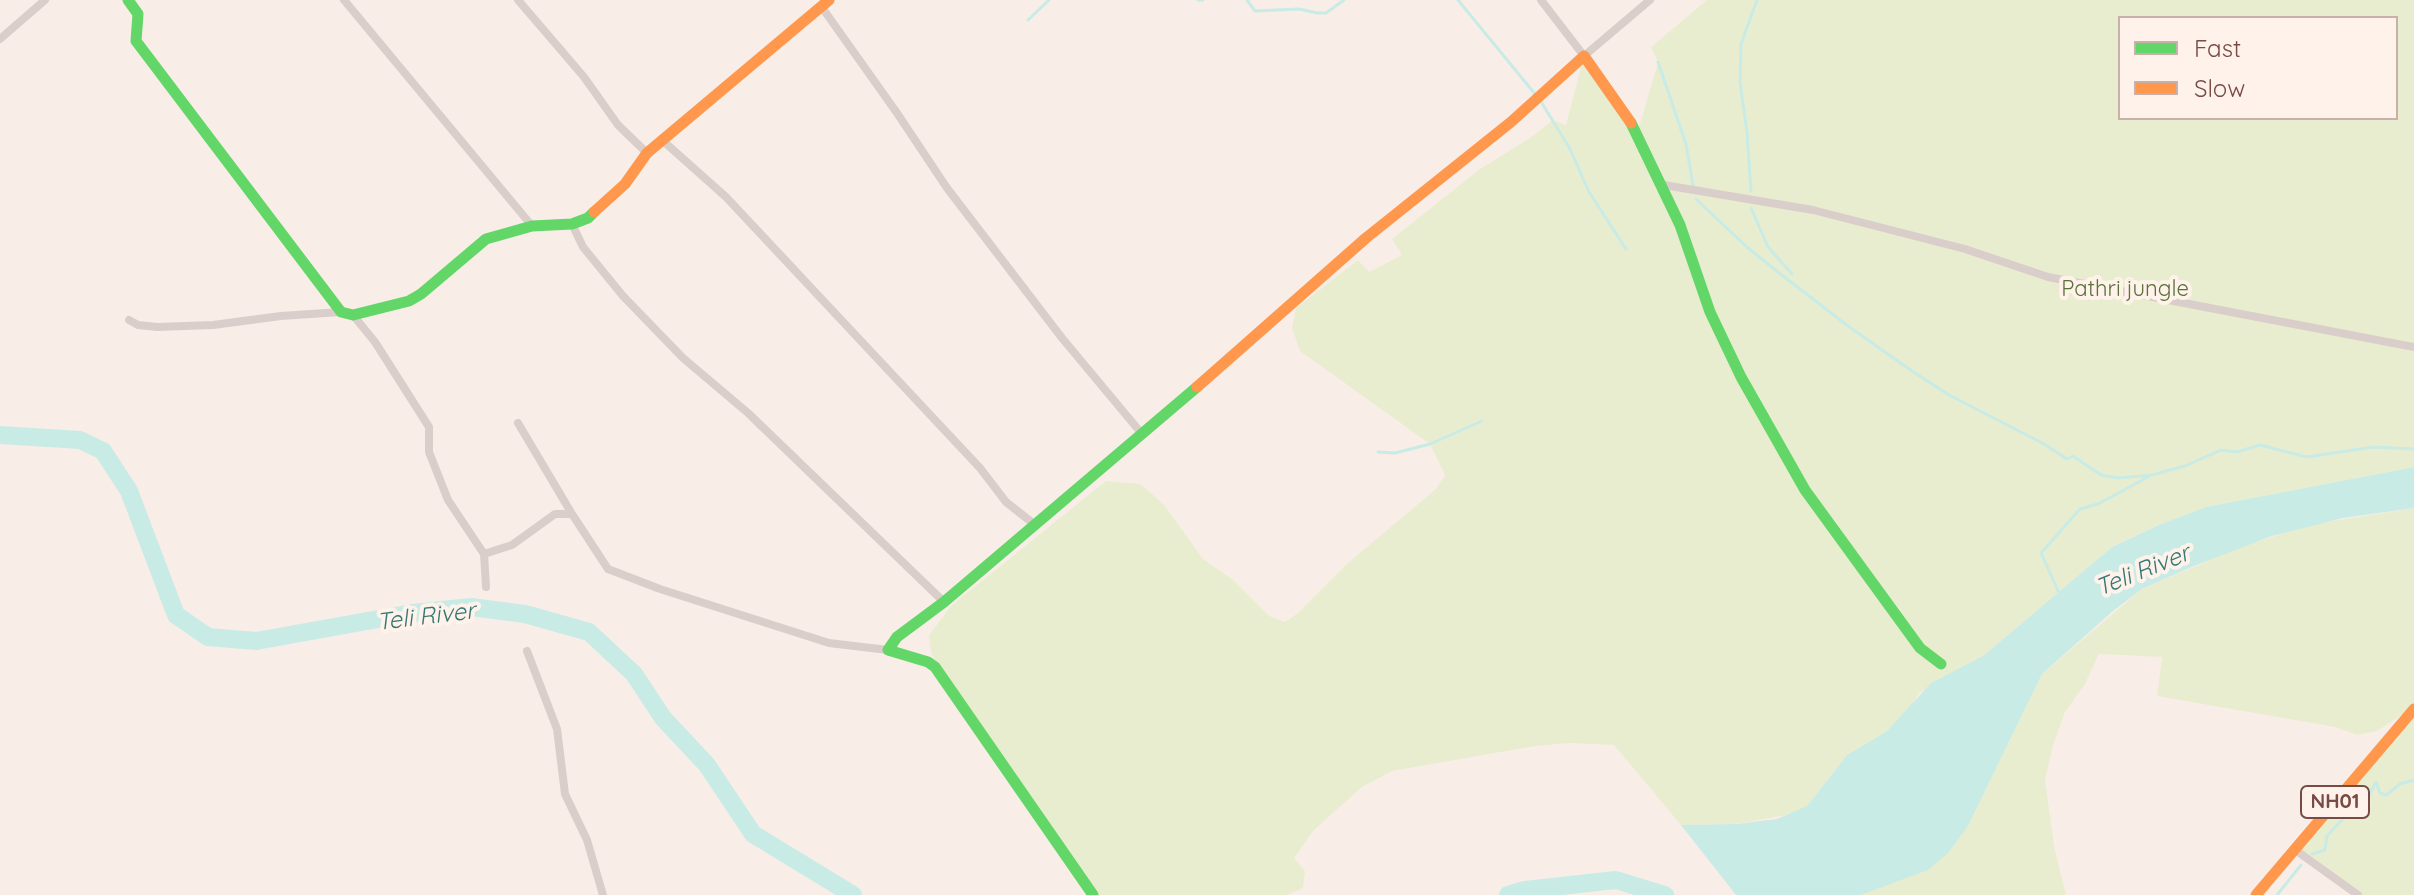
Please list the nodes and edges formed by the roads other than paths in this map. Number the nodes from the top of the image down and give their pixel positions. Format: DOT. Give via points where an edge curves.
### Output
graph roads {
  1 [pos="45,0"];
  2 [pos="128,0"];
  3 [pos="344,0"];
  4 [pos="518,0"];
  5 [pos="1541,0"];
  6 [pos="1650,0"];
  7 [pos="825,3"];
  8 [pos="0,39"];
  9 [pos="1584,56"];
  10 [pos="662,140"];
  11 [pos="647,153"];
  12 [pos="1664,185"];
  13 [pos="572,224"];
  14 [pos="532,226"];
  15 [pos="347,313"];
  16 [pos="129,320"];
  17 [pos="2414,347"];
  18 [pos="518,423"];
  19 [pos="1142,434"];
  20 [pos="572,514"];
  21 [pos="1034,524"];
  22 [pos="484,554"];
  23 [pos="486,587"];
  24 [pos="944,602"];
  25 [pos="888,650"];
  26 [pos="527,651"];
  27 [pos="1941,664"];
  28 [pos="2414,709"];
  29 [pos="2294,849"];
  30 [pos="603,895"];
  31 [pos="1093,895"];
  32 [pos="2256,895"];
  33 [pos="2358,895"];
  1 -- 8 [label="street"];
  2 -- 15 [label="main road" via="138,14 136,41"];
  3 -- 14 [label="street"];
  4 -- 11 [label="street" via="618,125"];
  5 -- 9 [label="street"];
  6 -- 9 [label="street"];
  7 -- 10 [label="main road"];
  7 -- 19 [label="street" via="947,188"];
  9 -- 12 [label="main road" via="1638,132"];
  9 -- 19 [label="main road"];
  10 -- 11 [label="main road"];
  10 -- 21 [label="street" via="726,197 1006,502"];
  11 -- 13 [label="main road" via="625,184 588,218"];
  12 -- 17 [label="street" via="1813,210 1965,249 2048,277"];
  12 -- 27 [label="main road" via="1710,312 1776,441 1805,490 1913,639"];
  13 -- 14 [label="main road"];
  13 -- 24 [label="street" via="583,247 683,358 748,413"];
  14 -- 15 [label="main road" via="486,239 409,301"];
  15 -- 16 [label="street" via="157,327"];
  15 -- 22 [label="street" via="375,342 425,419 429,452 448,500"];
  18 -- 20 [label="street"];
  19 -- 21 [label="main road"];
  20 -- 22 [label="street" via="555,514 512,545"];
  20 -- 25 [label="street" via="608,569 829,643"];
  21 -- 24 [label="main road"];
  22 -- 23 [label="street"];
  24 -- 25 [label="main road" via="897,637"];
  25 -- 31 [label="main road" via="935,667"];
  26 -- 30 [label="street" via="557,729 565,794 587,840"];
  28 -- 29 [label="main road, NH01"];
  29 -- 32 [label="main road, NH01"];
  29 -- 33 [label="street"];
}
